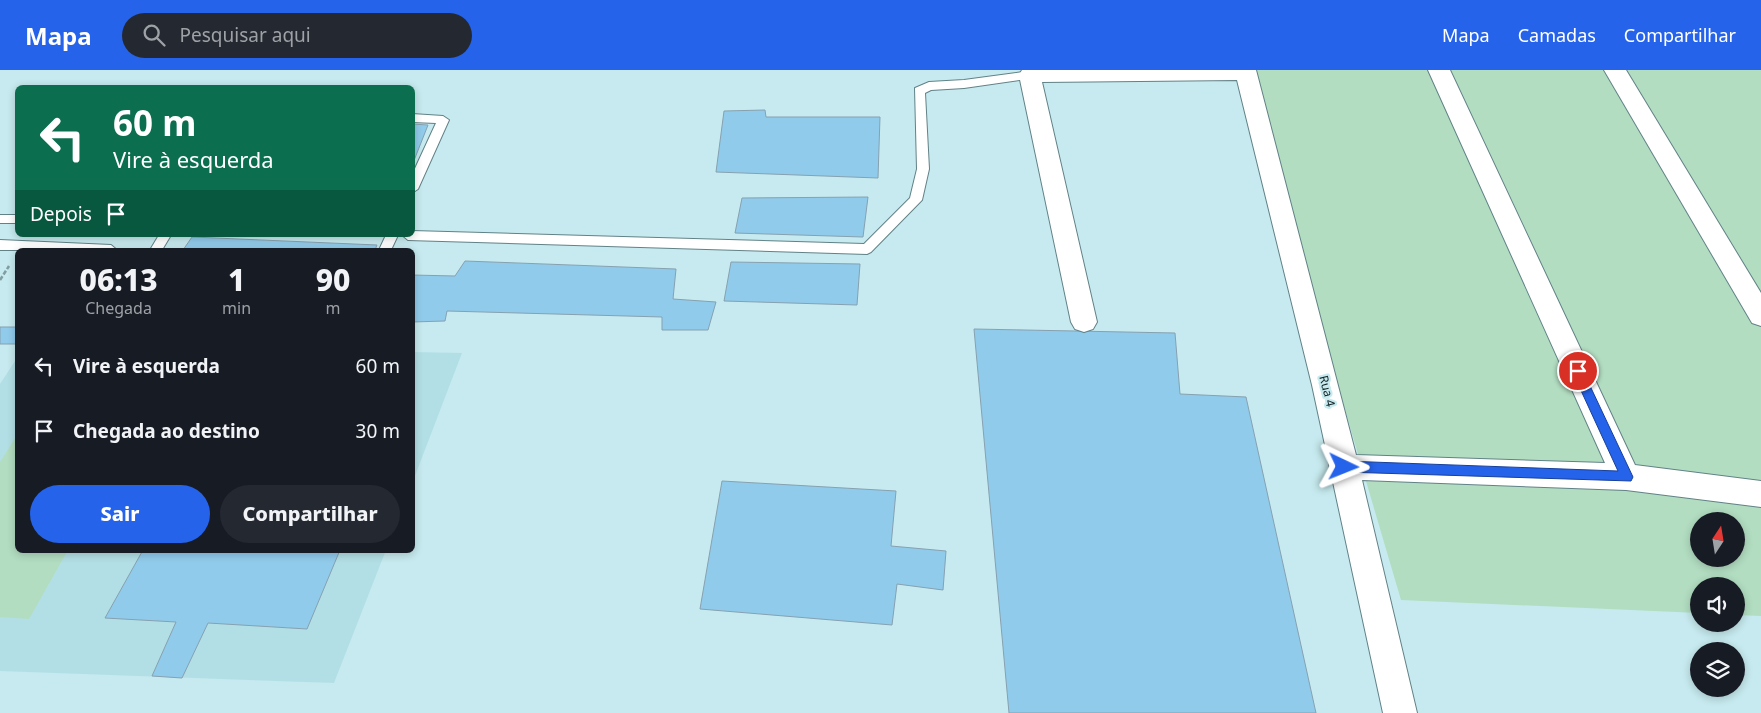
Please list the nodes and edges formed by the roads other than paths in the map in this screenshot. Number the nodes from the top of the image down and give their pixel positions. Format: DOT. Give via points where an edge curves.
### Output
graph roads {
  1 [pos="1439,70"];
  2 [pos="1615,70"];
  3 [pos="1246,72"];
  4 [pos="1041,73"];
  5 [pos="415,118"];
  6 [pos="415,182"];
  7 [pos="0,219"];
  8 [pos="15,219"];
  9 [pos="415,235"];
  10 [pos="164,237"];
  11 [pos="0,245"];
  12 [pos="67,248"];
  13 [pos="157,248"];
  14 [pos="1761,316"];
  15 [pos="1084,322"];
  16 [pos="1344,467"];
  17 [pos="1626,477"];
  18 [pos="1761,494"];
  19 [pos="1400,713"];
  1 -- 17 [label="street"];
  2 -- 14 [label="street"];
  3 -- 4 [label="street"];
  3 -- 16 [label="street, Rua 4"];
  4 -- 9 [label="lane" via="930,86 919,91 923,169 916,200 867,249"];
  4 -- 15 [label="street"];
  5 -- 6 [label="lane" via="443,120"];
  7 -- 8 [label="lane"];
  10 -- 13 [label="lane"];
  11 -- 12 [label="lane"];
  16 -- 17 [label="street"];
  16 -- 19 [label="street, Rua 4"];
  17 -- 18 [label="street"];
}
